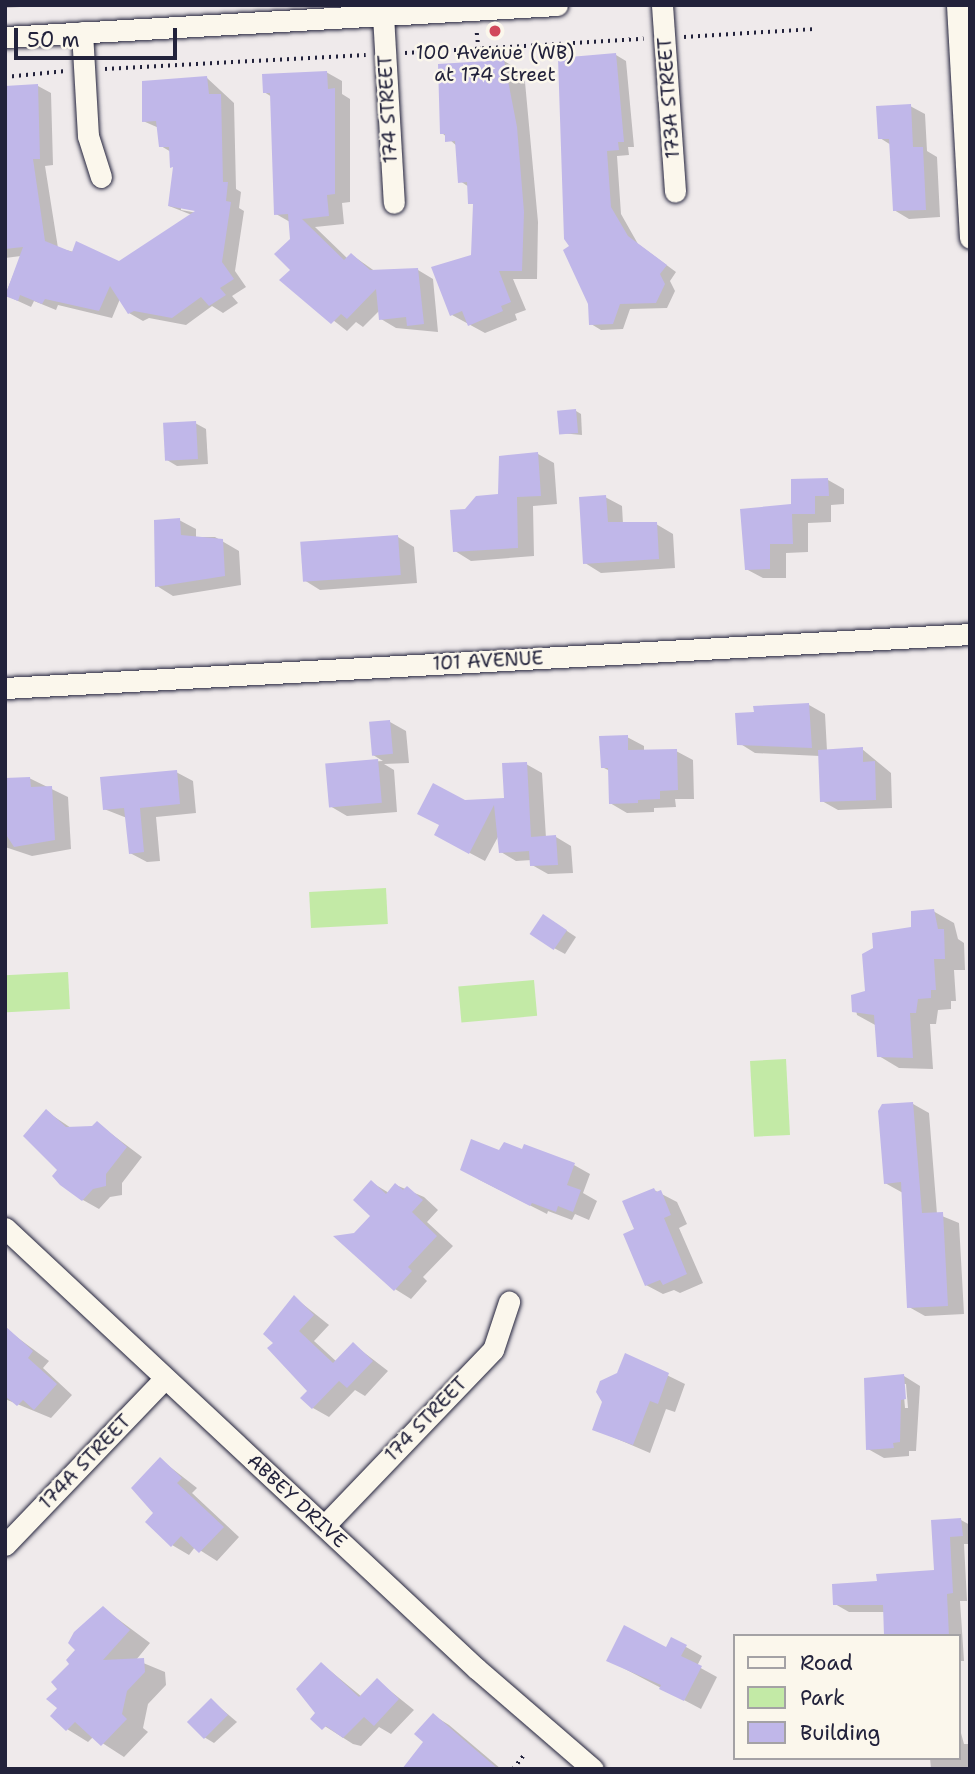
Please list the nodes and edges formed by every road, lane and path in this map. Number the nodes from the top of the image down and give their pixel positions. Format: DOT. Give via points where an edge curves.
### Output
graph roads {
  1 [pos="557,5"];
  2 [pos="662,5"];
  3 [pos="957,5"];
  4 [pos="491,7"];
  5 [pos="383,15"];
  6 [pos="813,29"];
  7 [pos="82,32"];
  8 [pos="477,33"];
  9 [pos="5,37"];
  10 [pos="678,37"];
  11 [pos="635,40"];
  12 [pos="479,51"];
  13 [pos="419,52"];
  14 [pos="370,54"];
  15 [pos="100,69"];
  16 [pos="53,72"];
  17 [pos="5,77"];
  18 [pos="101,177"];
  19 [pos="675,192"];
  20 [pos="394,203"];
  21 [pos="970,238"];
  22 [pos="970,634"];
  23 [pos="5,688"];
  24 [pos="5,1228"];
  25 [pos="509,1302"];
  26 [pos="165,1378"];
  27 [pos="324,1526"];
  28 [pos="5,1545"];
  29 [pos="523,1756"];
  30 [pos="513,1769"];
  31 [pos="593,1769"];
  1 -- 4 [label="street"];
  2 -- 19 [label="street, 173A STREET"];
  3 -- 21 [label="street"];
  4 -- 5 [label="street"];
  5 -- 7 [label="street"];
  5 -- 20 [label="street, 174 STREET"];
  6 -- 10 [label="path"];
  7 -- 9 [label="street"];
  7 -- 18 [label="street" via="88,136"];
  8 -- 12 [label="path"];
  11 -- 12 [label="path"];
  12 -- 13 [label="path"];
  14 -- 15 [label="path"];
  16 -- 17 [label="path"];
  22 -- 23 [label="street, 101 AVENUE"];
  24 -- 26 [label="street, ABBEY DRIVE"];
  25 -- 27 [label="street, 174 STREET" via="493,1350"];
  26 -- 27 [label="street, ABBEY DRIVE"];
  26 -- 28 [label="street, 174A STREET"];
  27 -- 31 [label="street, ABBEY DRIVE" via="510,1700"];
  29 -- 30 [label="path"];
}
